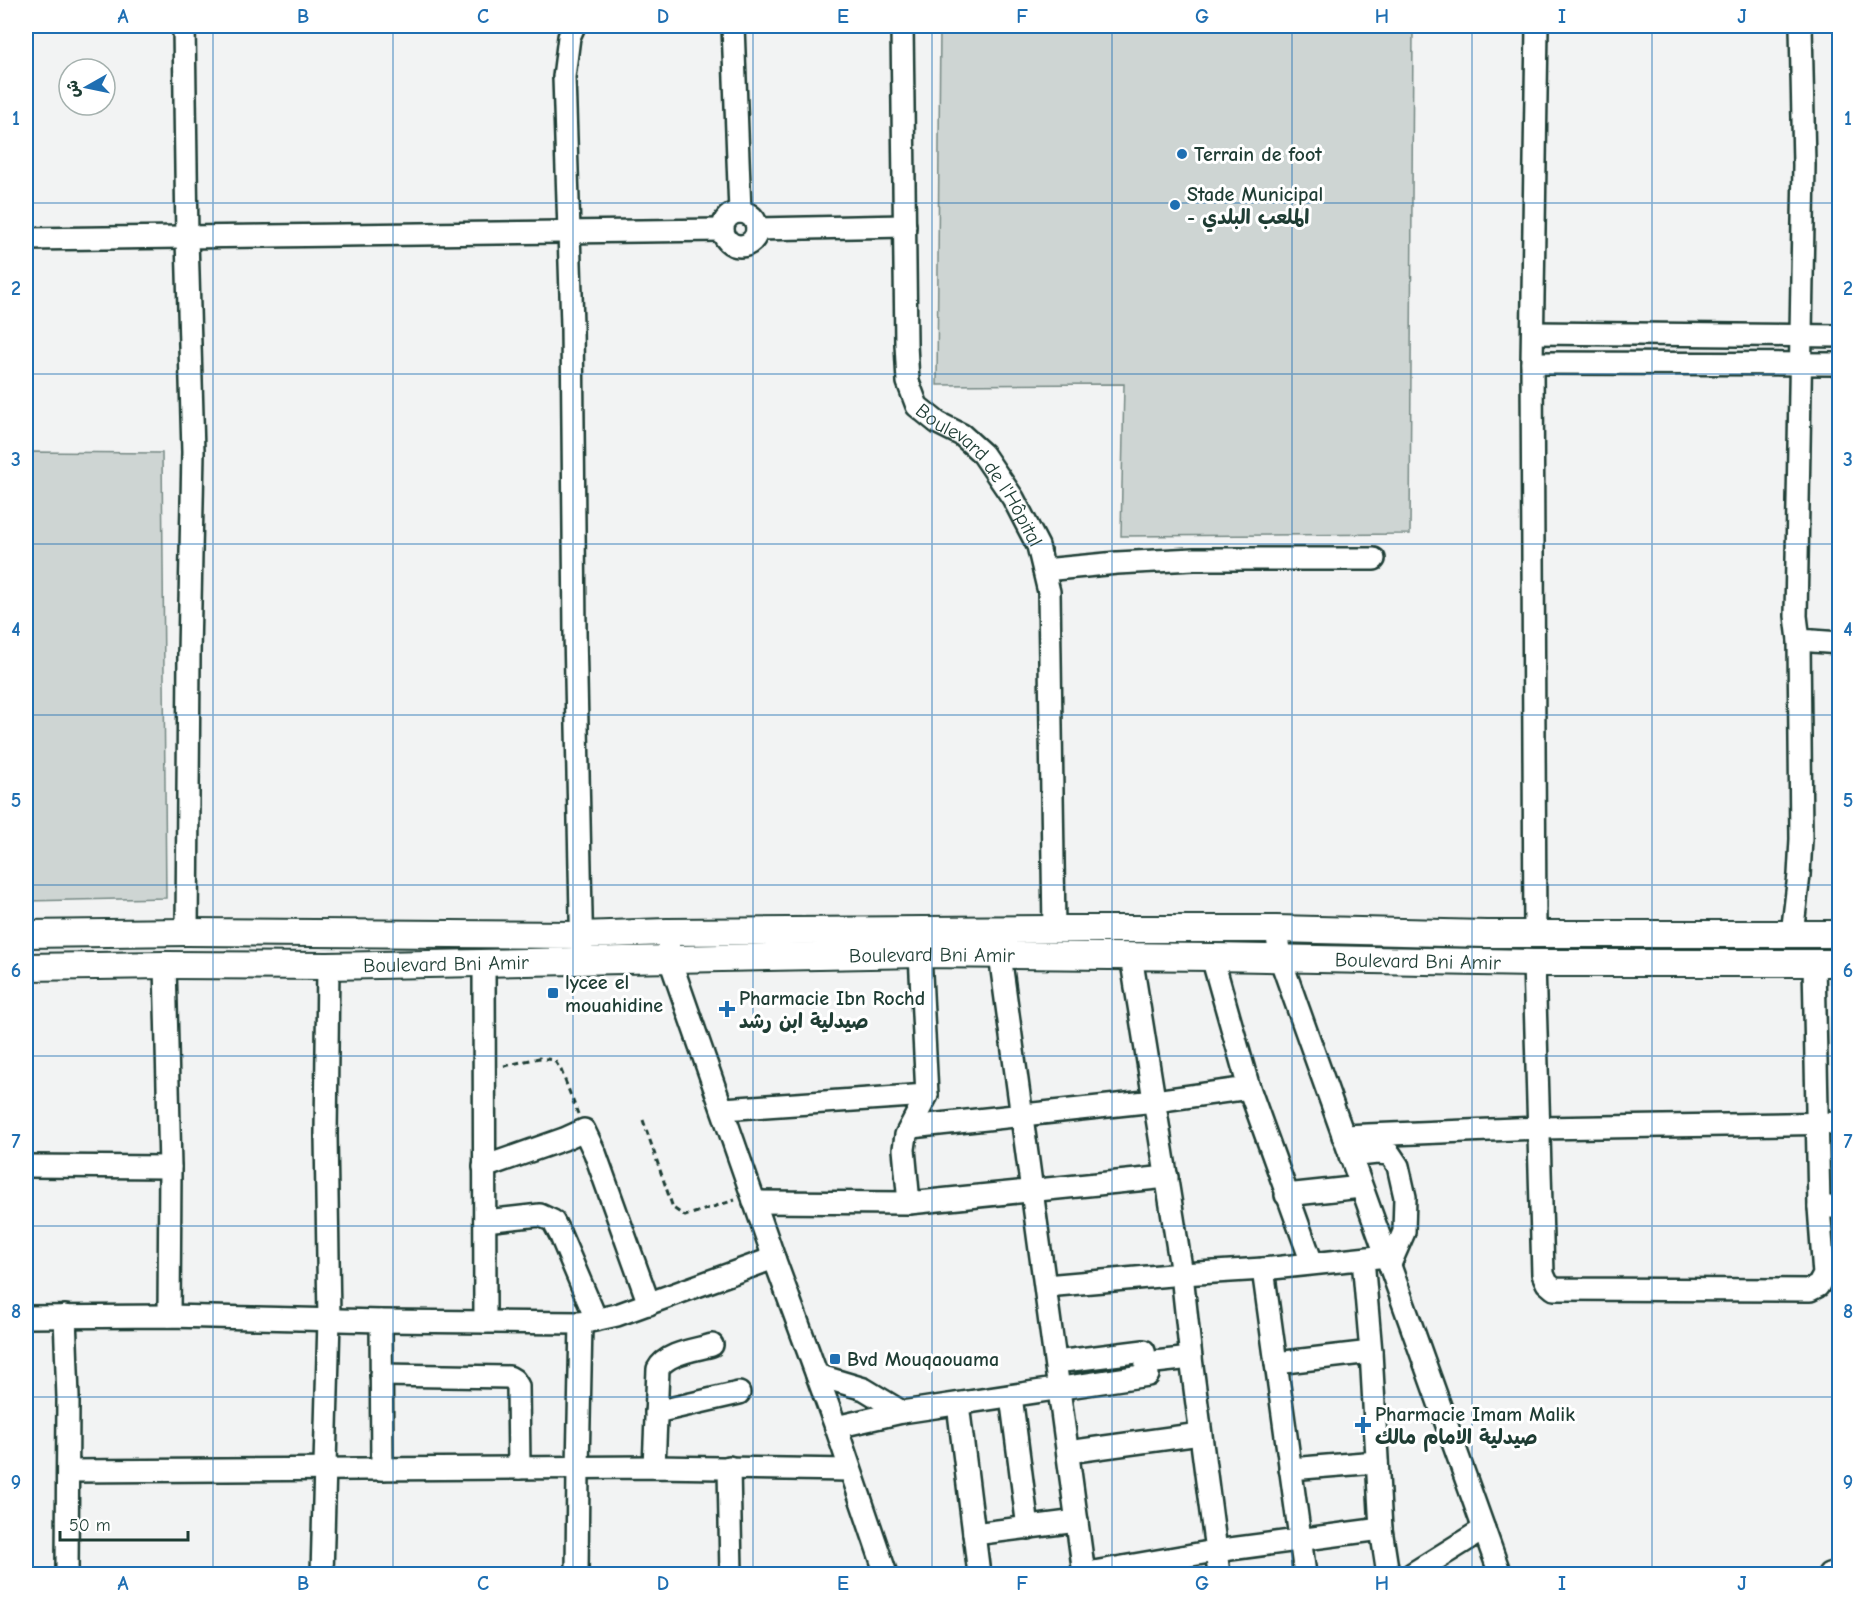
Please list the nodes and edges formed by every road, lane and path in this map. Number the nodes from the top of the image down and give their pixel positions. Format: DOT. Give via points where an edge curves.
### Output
graph roads {
  1 [pos="184,26"];
  2 [pos="574,26"];
  3 [pos="733,26"];
  4 [pos="902,26"];
  5 [pos="1538,26"];
  6 [pos="1801,26"];
  7 [pos="740,212"];
  8 [pos="904,226"];
  9 [pos="757,229"];
  10 [pos="722,230"];
  11 [pos="569,232"];
  12 [pos="187,238"];
  13 [pos="26,239"];
  14 [pos="1533,333"];
  15 [pos="1686,335"];
  16 [pos="1802,335"];
  17 [pos="1839,336"];
  18 [pos="1684,362"];
  19 [pos="1532,363"];
  20 [pos="1801,363"];
  21 [pos="1839,364"];
  22 [pos="1374,559"];
  23 [pos="1044,570"];
  24 [pos="1799,640"];
  25 [pos="1839,643"];
  26 [pos="1054,929"];
  27 [pos="1276,929"];
  28 [pos="187,932"];
  29 [pos="668,932"];
  30 [pos="26,934"];
  31 [pos="1535,934"];
  32 [pos="1792,934"];
  33 [pos="1839,934"];
  34 [pos="581,935"];
  35 [pos="920,954"];
  36 [pos="1000,955"];
  37 [pos="1131,956"];
  38 [pos="1212,957"];
  39 [pos="1280,958"];
  40 [pos="670,960"];
  41 [pos="582,962"];
  42 [pos="1534,963"];
  43 [pos="1827,963"];
  44 [pos="484,964"];
  45 [pos="165,965"];
  46 [pos="328,966"];
  47 [pos="26,967"];
  48 [pos="484,1070"];
  49 [pos="1249,1088"];
  50 [pos="927,1095"];
  51 [pos="1155,1101"];
  52 [pos="723,1110"];
  53 [pos="1022,1114"];
  54 [pos="643,1120"];
  55 [pos="1817,1123"];
  56 [pos="1839,1123"];
  57 [pos="911,1127"];
  58 [pos="1540,1128"];
  59 [pos="584,1130"];
  60 [pos="1343,1136"];
  61 [pos="1350,1156"];
  62 [pos="26,1166"];
  63 [pos="170,1167"];
  64 [pos="484,1167"];
  65 [pos="1167,1177"];
  66 [pos="1361,1187"];
  67 [pos="1033,1192"];
  68 [pos="1286,1195"];
  69 [pos="753,1198"];
  70 [pos="909,1203"];
  71 [pos="1829,1207"];
  72 [pos="485,1221"];
  73 [pos="774,1258"];
  74 [pos="1363,1259"];
  75 [pos="1388,1260"];
  76 [pos="1312,1263"];
  77 [pos="1263,1269"];
  78 [pos="1182,1274"];
  79 [pos="1046,1286"];
  80 [pos="649,1304"];
  81 [pos="65,1316"];
  82 [pos="169,1316"];
  83 [pos="26,1317"];
  84 [pos="329,1319"];
  85 [pos="381,1321"];
  86 [pos="589,1321"];
  87 [pos="485,1322"];
  88 [pos="712,1345"];
  89 [pos="1371,1352"];
  90 [pos="1191,1358"];
  91 [pos="1056,1362"];
  92 [pos="1276,1362"];
  93 [pos="1146,1363"];
  94 [pos="381,1375"];
  95 [pos="817,1375"];
  96 [pos="1060,1389"];
  97 [pos="738,1393"];
  98 [pos="1011,1396"];
  99 [pos="958,1404"];
  100 [pos="656,1412"];
  101 [pos="902,1412"];
  102 [pos="836,1427"];
  103 [pos="1200,1434"];
  104 [pos="1068,1452"];
  105 [pos="1377,1462"];
  106 [pos="578,1467"];
  107 [pos="654,1467"];
  108 [pos="729,1467"];
  109 [pos="519,1468"];
  110 [pos="382,1469"];
  111 [pos="1290,1469"];
  112 [pos="324,1470"];
  113 [pos="850,1470"];
  114 [pos="69,1472"];
  115 [pos="1077,1521"];
  116 [pos="1028,1528"];
  117 [pos="1484,1528"];
  118 [pos="1381,1529"];
  119 [pos="974,1534"];
  120 [pos="1300,1540"];
  121 [pos="1215,1551"];
  122 [pos="1839,1571"];
  123 [pos="1084,1574"];
  124 [pos="67,1575"];
  125 [pos="322,1575"];
  126 [pos="577,1575"];
  127 [pos="731,1575"];
  128 [pos="886,1575"];
  129 [pos="979,1575"];
  130 [pos="1219,1575"];
  131 [pos="1305,1575"];
  132 [pos="1388,1575"];
  133 [pos="1412,1575"];
  134 [pos="1500,1575"];
  135 [pos="1830,1575"];
  1 -- 12 [label="street"];
  2 -- 11 [label="street" via="564,77"];
  3 -- 7 [label="street"];
  4 -- 8 [label="street, Boulevard de l'Hôpital"];
  5 -- 14 [label="street"];
  6 -- 16 [label="street"];
  7 -- 9 [label="street" via="752,217"];
  7 -- 10 [label="street" via="728,217"];
  8 -- 9 [label="street"];
  8 -- 23 [label="street, Boulevard de l'Hôpital" via="908,382 917,406 962,435 983,454 1033,536"];
  9 -- 10 [label="street" via="752,242 740,247 728,242"];
  10 -- 11 [label="street"];
  11 -- 12 [label="street"];
  11 -- 34 [label="street"];
  12 -- 13 [label="street"];
  12 -- 28 [label="street" via="193,452"];
  14 -- 15 [label="street"];
  14 -- 19 [label="street"];
  15 -- 16 [label="street"];
  15 -- 18 [label="street"];
  16 -- 17 [label="street"];
  16 -- 20 [label="street"];
  18 -- 19 [label="street"];
  18 -- 20 [label="street"];
  19 -- 31 [label="street"];
  20 -- 21 [label="street"];
  20 -- 24 [label="street" via="1796,616"];
  22 -- 23 [label="street" via="1194,559"];
  23 -- 26 [label="street, Boulevard de l'Hôpital" via="1049,592"];
  24 -- 25 [label="street"];
  24 -- 32 [label="street" via="1801,839"];
  26 -- 27 [label="main road, Boulevard Bni Amir"];
  26 -- 29 [label="main road, Boulevard Bni Amir"];
  27 -- 31 [label="main road, Boulevard Bni Amir"];
  27 -- 39 [label="street"];
  28 -- 30 [label="main road, Boulevard Bni Amir"];
  28 -- 34 [label="main road, Boulevard Bni Amir"];
  29 -- 34 [label="main road, Boulevard Bni Amir"];
  29 -- 40 [label="street"];
  31 -- 32 [label="main road, Boulevard Bni Amir"];
  32 -- 33 [label="main road, Boulevard Bni Amir"];
  34 -- 41 [label="street"];
  35 -- 36 [label="main road, Boulevard Bni Amir"];
  35 -- 40 [label="main road, Boulevard Bni Amir"];
  35 -- 50 [label="street"];
  36 -- 37 [label="main road, Boulevard Bni Amir"];
  36 -- 53 [label="street"];
  37 -- 38 [label="main road, Boulevard Bni Amir"];
  37 -- 51 [label="street"];
  38 -- 39 [label="main road, Boulevard Bni Amir"];
  38 -- 49 [label="street"];
  39 -- 42 [label="main road, Boulevard Bni Amir"];
  39 -- 60 [label="street"];
  40 -- 41 [label="main road, Boulevard Bni Amir"];
  40 -- 52 [label="street"];
  41 -- 44 [label="main road, Boulevard Bni Amir"];
  42 -- 43 [label="main road, Boulevard Bni Amir"];
  42 -- 58 [label="street"];
  43 -- 55 [label="street"];
  44 -- 46 [label="main road, Boulevard Bni Amir"];
  44 -- 48 [label="street"];
  45 -- 46 [label="main road, Boulevard Bni Amir"];
  45 -- 47 [label="main road, Boulevard Bni Amir"];
  45 -- 63 [label="street"];
  46 -- 84 [label="street"];
  48 -- 59 [label="path" via="539,1058 554,1060"];
  48 -- 64 [label="street"];
  49 -- 51 [label="street"];
  49 -- 68 [label="street"];
  50 -- 52 [label="street"];
  50 -- 57 [label="street"];
  51 -- 53 [label="street"];
  51 -- 65 [label="street"];
  52 -- 69 [label="street"];
  53 -- 57 [label="street"];
  53 -- 67 [label="street"];
  54 -- 69 [label="path" via="673,1208 685,1216"];
  55 -- 56 [label="street"];
  55 -- 58 [label="street"];
  55 -- 71 [label="street"];
  57 -- 70 [label="street" via="904,1149"];
  58 -- 60 [label="street"];
  58 -- 71 [label="street" via="1543,1274 1554,1289 1810,1290 1818,1286 1824,1275"];
  59 -- 64 [label="street"];
  59 -- 80 [label="street" via="596,1153"];
  60 -- 61 [label="street"];
  61 -- 66 [label="street"];
  61 -- 75 [label="street" via="1390,1154 1398,1166 1405,1197 1404,1232"];
  62 -- 63 [label="street"];
  63 -- 82 [label="street"];
  64 -- 72 [label="street"];
  65 -- 67 [label="street"];
  65 -- 78 [label="street"];
  66 -- 68 [label="street"];
  66 -- 75 [label="street"];
  67 -- 70 [label="street"];
  67 -- 79 [label="street"];
  68 -- 76 [label="street"];
  69 -- 70 [label="street"];
  69 -- 73 [label="street"];
  72 -- 86 [label="street" via="540,1215 553,1221"];
  72 -- 87 [label="street"];
  73 -- 80 [label="street"];
  73 -- 95 [label="street"];
  74 -- 75 [label="street"];
  74 -- 76 [label="street"];
  74 -- 89 [label="street"];
  75 -- 117 [label="street"];
  76 -- 77 [label="street"];
  77 -- 78 [label="street"];
  77 -- 92 [label="street"];
  78 -- 79 [label="street"];
  78 -- 90 [label="street"];
  79 -- 91 [label="street"];
  80 -- 86 [label="street"];
  81 -- 82 [label="street"];
  81 -- 83 [label="street"];
  81 -- 114 [label="street"];
  82 -- 84 [label="street"];
  84 -- 85 [label="street"];
  84 -- 112 [label="street"];
  85 -- 87 [label="street"];
  85 -- 94 [label="street"];
  86 -- 87 [label="street"];
  86 -- 106 [label="street"];
  88 -- 100 [label="street" via="662,1361 658,1369"];
  89 -- 92 [label="street"];
  89 -- 105 [label="street"];
  90 -- 93 [label="street"];
  90 -- 103 [label="street"];
  91 -- 93 [label="street" via="1143,1351"];
  91 -- 96 [label="street"];
  92 -- 111 [label="street"];
  93 -- 96 [label="street" via="1148,1375"];
  94 -- 109 [label="street" via="514,1380 518,1386"];
  94 -- 110 [label="street"];
  95 -- 101 [label="street" via="864,1389"];
  95 -- 102 [label="street"];
  96 -- 98 [label="street"];
  96 -- 104 [label="street"];
  97 -- 100 [label="street"];
  98 -- 99 [label="street"];
  98 -- 116 [label="street"];
  99 -- 101 [label="street"];
  99 -- 119 [label="street"];
  100 -- 107 [label="street"];
  101 -- 102 [label="street"];
  102 -- 113 [label="street"];
  103 -- 104 [label="street"];
  103 -- 121 [label="street"];
  104 -- 115 [label="street"];
  105 -- 111 [label="street"];
  105 -- 118 [label="street"];
  106 -- 107 [label="street"];
  106 -- 109 [label="street"];
  106 -- 126 [label="street"];
  107 -- 108 [label="street"];
  108 -- 113 [label="street"];
  108 -- 127 [label="street"];
  109 -- 110 [label="street"];
  110 -- 112 [label="street"];
  111 -- 120 [label="street"];
  112 -- 114 [label="street"];
  112 -- 125 [label="street"];
  113 -- 128 [label="street"];
  114 -- 124 [label="street"];
  115 -- 116 [label="street"];
  115 -- 123 [label="street"];
  116 -- 119 [label="street"];
  117 -- 133 [label="street"];
  117 -- 134 [label="street"];
  118 -- 120 [label="street"];
  118 -- 132 [label="street"];
  119 -- 129 [label="street"];
  120 -- 121 [label="street"];
  120 -- 131 [label="street"];
  121 -- 123 [label="street"];
  121 -- 130 [label="street"];
  122 -- 135 [label="street"];
}
